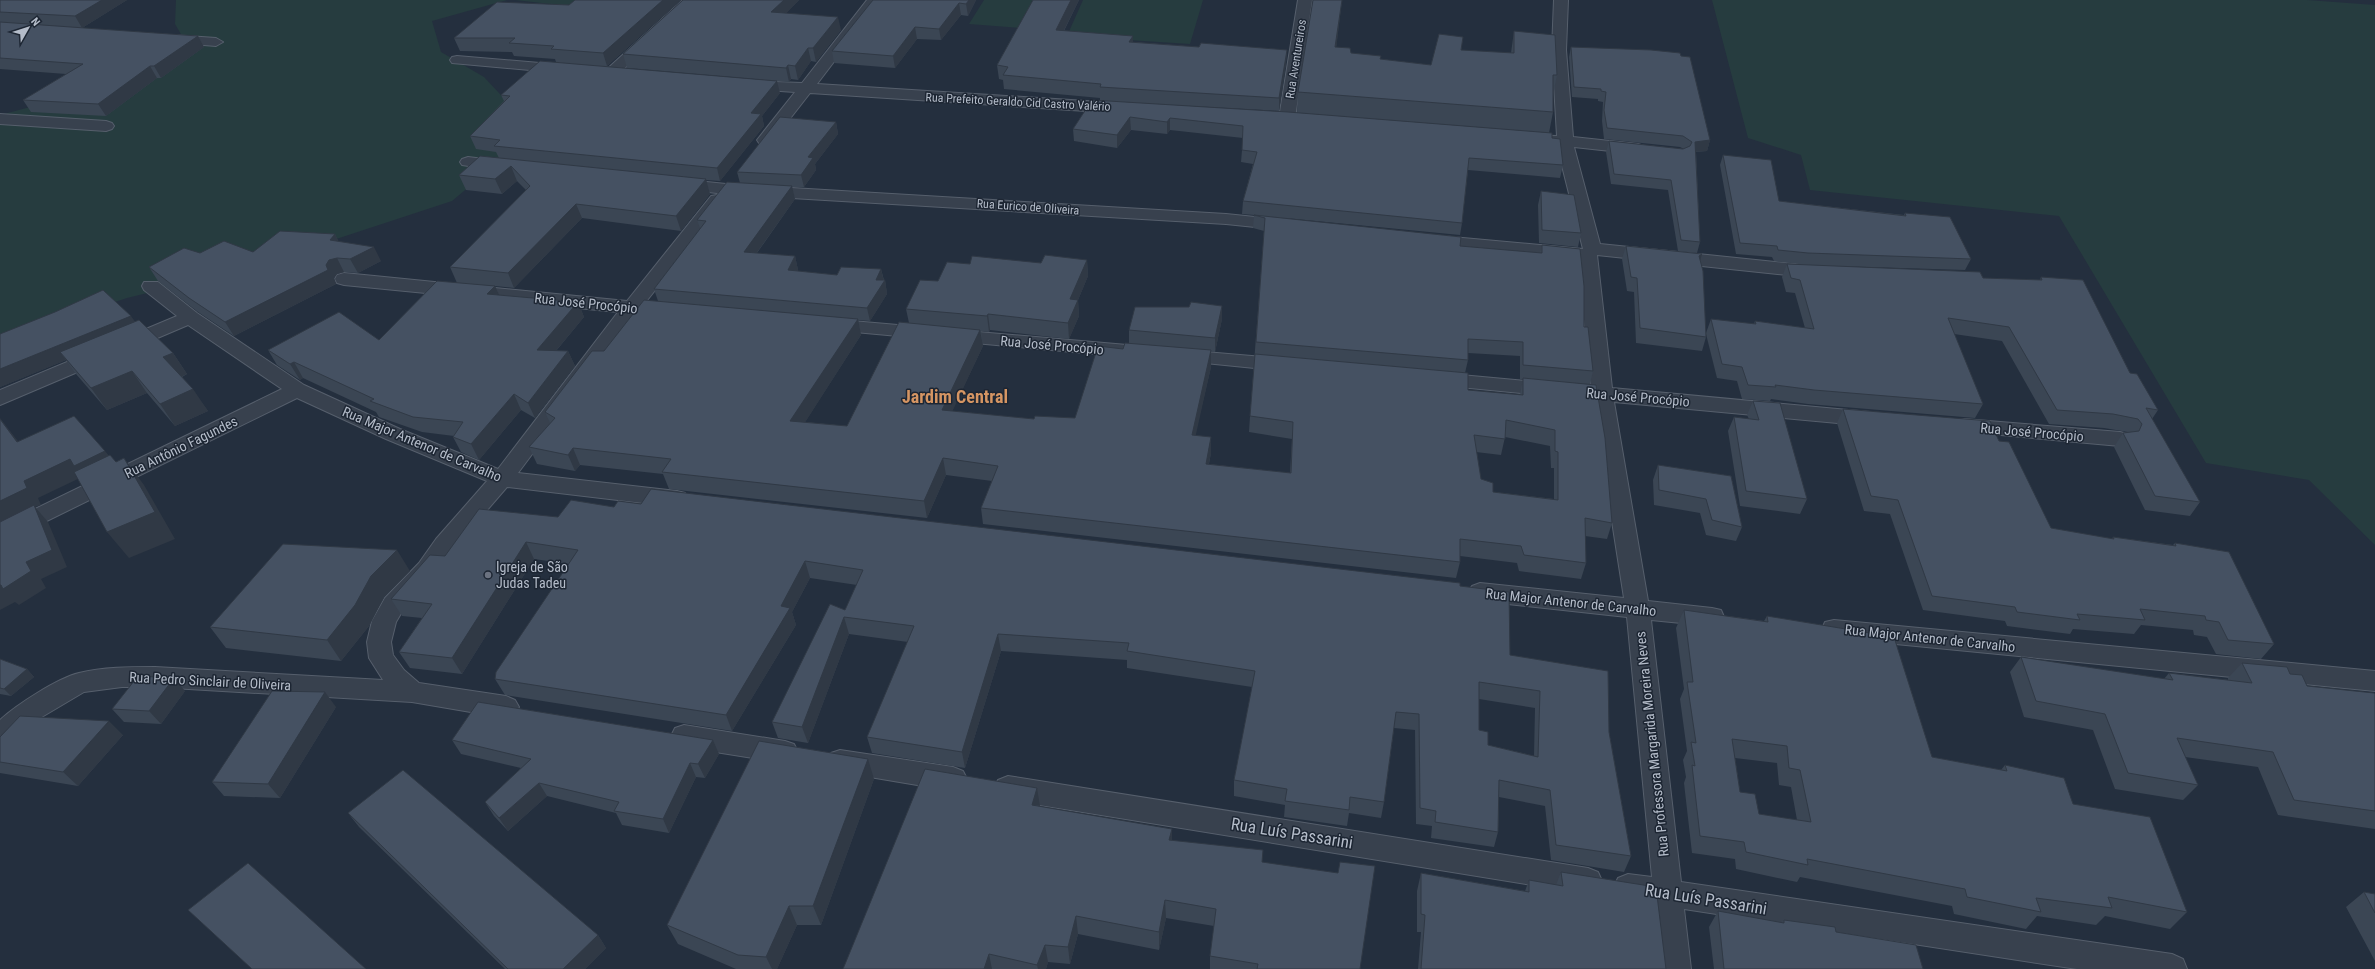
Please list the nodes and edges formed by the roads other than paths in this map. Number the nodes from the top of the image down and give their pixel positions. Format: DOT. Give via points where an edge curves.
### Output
graph roads {
  1 [pos="691,0"];
  2 [pos="874,0"];
  3 [pos="1305,0"];
  4 [pos="1561,0"];
  5 [pos="155,38"];
  6 [pos="216,42"];
  7 [pos="457,60"];
  8 [pos="580,70"];
  9 [pos="596,72"];
  10 [pos="611,73"];
  11 [pos="634,75"];
  12 [pos="735,83"];
  13 [pos="805,89"];
  14 [pos="1137,109"];
  15 [pos="1271,117"];
  16 [pos="1287,118"];
  17 [pos="0,119"];
  18 [pos="1302,119"];
  19 [pos="106,126"];
  20 [pos="1517,137"];
  21 [pos="1565,141"];
  22 [pos="756,151"];
  23 [pos="1657,151"];
  24 [pos="468,162"];
  25 [pos="515,167"];
  26 [pos="664,182"];
  27 [pos="731,182"];
  28 [pos="1304,227"];
  29 [pos="1414,238"];
  30 [pos="1589,252"];
  31 [pos="1836,273"];
  32 [pos="344,279"];
  33 [pos="151,286"];
  34 [pos="632,308"];
  35 [pos="687,312"];
  36 [pos="190,317"];
  37 [pos="815,324"];
  38 [pos="1300,366"];
  39 [pos="1419,377"];
  40 [pos="297,390"];
  41 [pos="1602,393"];
  42 [pos="0,398"];
  43 [pos="1893,421"];
  44 [pos="1947,425"];
  45 [pos="2120,439"];
  46 [pos="502,479"];
  47 [pos="701,502"];
  48 [pos="0,536"];
  49 [pos="1455,589"];
  50 [pos="1638,610"];
  51 [pos="1733,619"];
  52 [pos="1812,627"];
  53 [pos="2375,682"];
  54 [pos="412,692"];
  55 [pos="530,711"];
  56 [pos="663,732"];
  57 [pos="0,736"];
  58 [pos="1668,894"];
  59 [pos="1676,969"];
  60 [pos="2172,969"];
  1 -- 10 [label="street"];
  2 -- 13 [label="street"];
  3 -- 16 [label="street, Rua Aventureiros"];
  4 -- 21 [label="street, Rua Professora Margarida Moreira Neves" via="1567,51"];
  5 -- 6 [label="street"];
  7 -- 8 [label="street"];
  9 -- 10 [label="street"];
  10 -- 11 [label="street"];
  12 -- 13 [label="street, Rua Prefeito Geraldo Cid Castro Valério"];
  13 -- 14 [label="street, Rua Prefeito Geraldo Cid Castro Valério"];
  13 -- 22 [label="street"];
  15 -- 16 [label="street"];
  16 -- 18 [label="street"];
  17 -- 19 [label="street"];
  20 -- 21 [label="street"];
  21 -- 23 [label="street"];
  21 -- 30 [label="street, Rua Professora Margarida Moreira Neves"];
  24 -- 25 [label="street"];
  26 -- 27 [label="street, Rua Eurico de Oliveira"];
  27 -- 28 [label="street, Rua Eurico de Oliveira" via="1226,218"];
  27 -- 34 [label="street"];
  29 -- 30 [label="street"];
  30 -- 31 [label="street"];
  30 -- 41 [label="street, Rua Professora Margarida Moreira Neves"];
  32 -- 34 [label="street, Rua José Procópio"];
  33 -- 36 [label="street, Rua Major Antenor de Carvalho"];
  34 -- 35 [label="street, Rua José Procópio"];
  34 -- 46 [label="street"];
  36 -- 40 [label="street, Rua Major Antenor de Carvalho"];
  36 -- 42 [label="street"];
  37 -- 38 [label="street, Rua José Procópio"];
  39 -- 41 [label="street, Rua José Procópio"];
  40 -- 46 [label="street, Rua Major Antenor de Carvalho" via="393,434"];
  40 -- 48 [label="street, Rua Antônio Fagundes"];
  41 -- 43 [label="street, Rua José Procópio"];
  41 -- 50 [label="street, Rua Professora Margarida Moreira Neves"];
  44 -- 45 [label="street, Rua José Procópio"];
  46 -- 47 [label="street, Rua Major Antenor de Carvalho"];
  46 -- 54 [label="street" via="427,569 394,604 384,621 379,642 381,658 395,677"];
  49 -- 50 [label="street, Rua Major Antenor de Carvalho"];
  50 -- 51 [label="street, Rua Major Antenor de Carvalho"];
  50 -- 58 [label="street, Rua Professora Margarida Moreira Neves"];
  52 -- 53 [label="street, Rua Major Antenor de Carvalho"];
  54 -- 55 [label="street"];
  54 -- 57 [label="street, Rua Pedro Sinclair de Oliveira" via="122,677 79,683 21,716"];
  56 -- 58 [label="street, Rua Luís Passarini"];
  58 -- 59 [label="street, Rua Professora Margarida Moreira Neves"];
  58 -- 60 [label="street, Rua Luís Passarini"];
}
